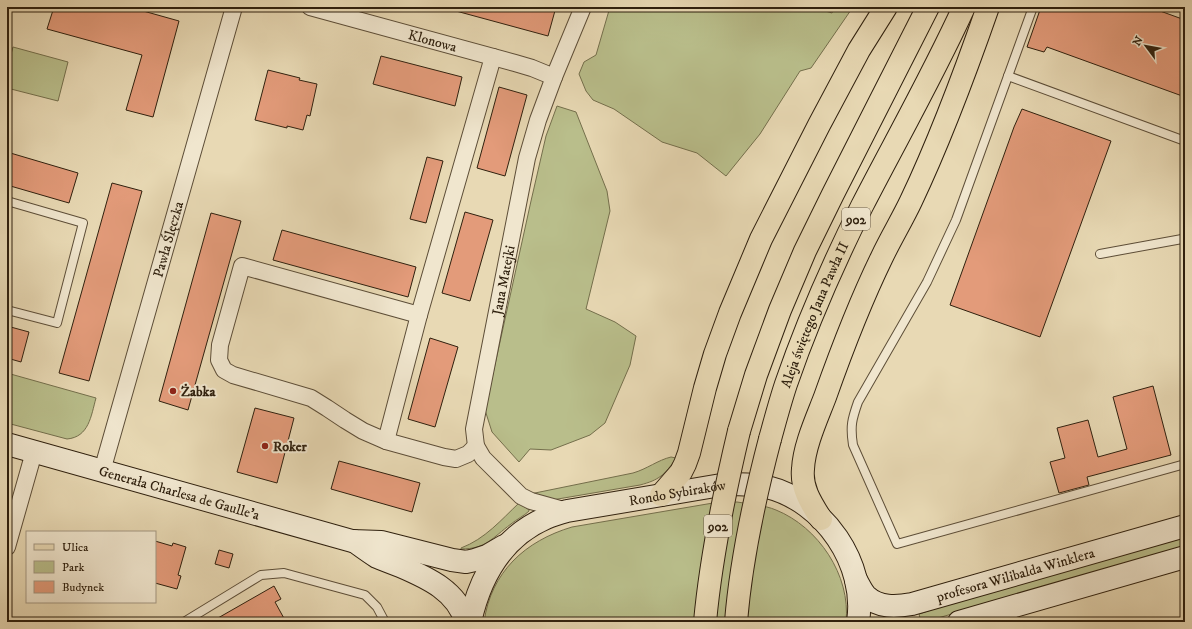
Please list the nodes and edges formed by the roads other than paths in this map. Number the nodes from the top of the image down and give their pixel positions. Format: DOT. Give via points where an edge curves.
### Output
graph roads {
  1 [pos="234,7"];
  2 [pos="310,7"];
  3 [pos="583,7"];
  4 [pos="886,7"];
  5 [pos="928,7"];
  6 [pos="964,7"];
  7 [pos="988,7"];
  8 [pos="1032,7"];
  9 [pos="334,10"];
  10 [pos="492,57"];
  11 [pos="1008,76"];
  12 [pos="554,77"];
  13 [pos="1185,141"];
  14 [pos="7,201"];
  15 [pos="1185,237"];
  16 [pos="1100,254"];
  17 [pos="7,310"];
  18 [pos="419,315"];
  19 [pos="386,441"];
  20 [pos="7,444"];
  21 [pos="476,446"];
  22 [pos="34,452"];
  23 [pos="1185,464"];
  24 [pos="102,471"];
  25 [pos="661,495"];
  26 [pos="567,511"];
  27 [pos="821,519"];
  28 [pos="1185,526"];
  29 [pos="8,538"];
  30 [pos="352,541"];
  31 [pos="507,545"];
  32 [pos="1185,557"];
  33 [pos="856,578"];
  34 [pos="184,622"];
  35 [pos="385,622"];
  36 [pos="466,622"];
  37 [pos="470,622"];
  38 [pos="705,622"];
  39 [pos="736,622"];
  40 [pos="858,622"];
  41 [pos="959,622"];
  1 -- 24 [label="street, Pawła Ślęczka"];
  2 -- 9 [label="street, Klonowa"];
  3 -- 12 [label="street, Jana Matejki"];
  4 -- 25 [label="main road" via="852,64 761,239 716,354 685,464"];
  5 -- 38 [label="main road, 902, bridge" via="805,251 756,375 739,431 718,527"];
  6 -- 39 [label="main road, Aleja świętego Jana Pawła II / 902, bridge" via="862,207 810,320 786,385 770,440 749,531"];
  7 -- 27 [label="main road" via="939,138 847,336 812,430 802,470 803,481 811,504"];
  8 -- 11 [label="lane"];
  9 -- 10 [label="street, Klonowa"];
  10 -- 12 [label="street, Klonowa"];
  10 -- 18 [label="street"];
  11 -- 13 [label="lane"];
  11 -- 23 [label="lane" via="956,220 927,282 858,402 853,416 850,431 852,445 896,544"];
  12 -- 21 [label="street, Jana Matejki" via="538,120 528,158 474,429"];
  14 -- 17 [label="lane" via="83,223 57,323"];
  15 -- 16 [label="lane"];
  18 -- 19 [label="street"];
  18 -- 19 [label="street" via="242,266 220,345 219,360 224,370 233,375 311,398 363,431"];
  19 -- 21 [label="street" via="456,458 468,454"];
  20 -- 22 [label="main road, Generała Charlesa de Gaulle'a"];
  21 -- 26 [label="street, Jana Matejki" via="482,458 521,496"];
  22 -- 24 [label="main road, Generała Charlesa de Gaulle'a"];
  22 -- 29 [label="street"];
  24 -- 30 [label="main road, Generała Charlesa de Gaulle'a"];
  25 -- 26 [label="main road, Rondo Sybiraków"];
  25 -- 27 [label="main road, Rondo Sybiraków" via="727,484 767,487 801,502"];
  26 -- 31 [label="main road, Rondo Sybiraków" via="531,526"];
  27 -- 33 [label="main road, Rondo Sybiraków" via="837,537"];
  28 -- 33 [label="main road, profesora Wilibalda Winklera" via="900,606 877,603 866,596"];
  30 -- 31 [label="main road, Generała Charlesa de Gaulle'a" via="381,542 466,562 487,556"];
  30 -- 36 [label="main road, Generała Charlesa de Gaulle'a" via="377,557 442,588 456,601"];
  31 -- 37 [label="main road, Rondo Sybiraków" via="482,583"];
  32 -- 41 [label="main road"];
  33 -- 40 [label="main road, Rondo Sybiraków"];
  34 -- 35 [label="lane" via="261,575 284,573 365,595 377,607"];
}
